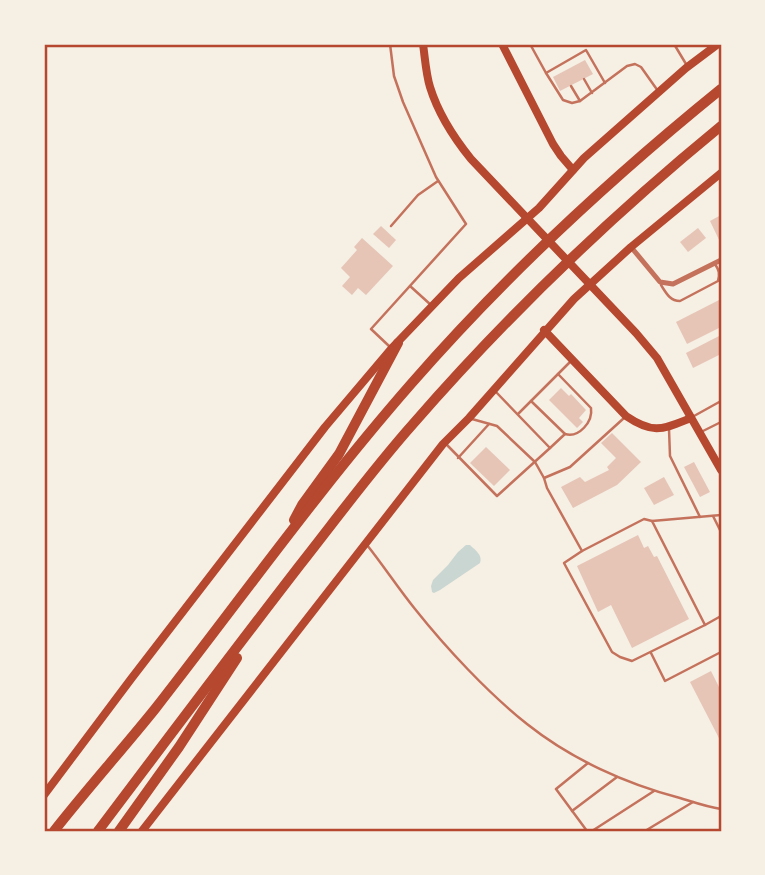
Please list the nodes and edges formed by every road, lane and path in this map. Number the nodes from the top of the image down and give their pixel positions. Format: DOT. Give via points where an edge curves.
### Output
graph roads {
  1 [pos="390,44"];
  2 [pos="423,44"];
  3 [pos="502,44"];
  4 [pos="530,44"];
  5 [pos="674,44"];
  6 [pos="718,44"];
  7 [pos="572,58"];
  8 [pos="559,65"];
  9 [pos="576,65"];
  10 [pos="687,67"];
  11 [pos="563,72"];
  12 [pos="546,73"];
  13 [pos="584,79"];
  14 [pos="605,83"];
  15 [pos="571,86"];
  16 [pos="721,89"];
  17 [pos="659,92"];
  18 [pos="592,93"];
  19 [pos="580,101"];
  20 [pos="721,126"];
  21 [pos="573,170"];
  22 [pos="721,173"];
  23 [pos="438,181"];
  24 [pos="391,226"];
  25 [pos="631,247"];
  26 [pos="718,262"];
  27 [pos="660,282"];
  28 [pos="410,286"];
  29 [pos="432,306"];
  30 [pos="544,330"];
  31 [pos="395,346"];
  32 [pos="572,360"];
  33 [pos="558,374"];
  34 [pos="493,390"];
  35 [pos="531,401"];
  36 [pos="721,401"];
  37 [pos="517,414"];
  38 [pos="626,416"];
  39 [pos="469,418"];
  40 [pos="691,418"];
  41 [pos="721,422"];
  42 [pos="489,423"];
  43 [pos="669,427"];
  44 [pos="700,433"];
  45 [pos="565,434"];
  46 [pos="444,443"];
  47 [pos="550,448"];
  48 [pos="458,457"];
  49 [pos="535,462"];
  50 [pos="721,467"];
  51 [pos="544,478"];
  52 [pos="721,515"];
  53 [pos="713,516"];
  54 [pos="700,517"];
  55 [pos="652,521"];
  56 [pos="721,532"];
  57 [pos="366,544"];
  58 [pos="278,548"];
  59 [pos="582,551"];
  60 [pos="285,584"];
  61 [pos="721,616"];
  62 [pos="705,625"];
  63 [pos="650,652"];
  64 [pos="721,652"];
  65 [pos="588,762"];
  66 [pos="617,776"];
  67 [pos="654,791"];
  68 [pos="44,795"];
  69 [pos="693,802"];
  70 [pos="721,809"];
  71 [pos="572,811"];
  72 [pos="54,831"];
  73 [pos="98,831"];
  74 [pos="119,831"];
  75 [pos="142,831"];
  76 [pos="589,831"];
  77 [pos="645,831"];
  1 -- 23 [label="lane" via="403,103"];
  2 -- 40 [label="main road" via="430,89 458,142 636,333 657,358"];
  3 -- 21 [label="main road" via="553,144"];
  4 -- 12 [label="lane"];
  5 -- 10 [label="lane"];
  6 -- 10 [label="main road"];
  7 -- 8 [label="lane"];
  7 -- 9 [label="lane"];
  7 -- 14 [label="lane" via="586,50"];
  8 -- 11 [label="lane"];
  8 -- 12 [label="lane"];
  10 -- 17 [label="main road"];
  12 -- 19 [label="lane" via="563,100"];
  13 -- 18 [label="lane"];
  14 -- 17 [label="lane" via="635,64"];
  14 -- 18 [label="lane"];
  15 -- 19 [label="lane"];
  16 -- 58 [label="highway" via="583,208 489,299 387,411"];
  17 -- 21 [label="main road"];
  18 -- 19 [label="lane"];
  20 -- 60 [label="highway" via="589,240 484,346 392,448"];
  21 -- 29 [label="main road" via="539,208"];
  22 -- 25 [label="main road"];
  23 -- 24 [label="lane" via="418,195"];
  23 -- 28 [label="lane" via="466,224"];
  25 -- 27 [label="street"];
  25 -- 30 [label="main road"];
  26 -- 27 [label="street" via="673,284"];
  26 -- 27 [label="lane" via="718,281 680,301 670,298"];
  28 -- 29 [label="lane"];
  28 -- 31 [label="lane" via="371,329"];
  29 -- 31 [label="main road"];
  30 -- 32 [label="main road"];
  30 -- 34 [label="main road"];
  31 -- 58 [label="highway" via="339,454"];
  31 -- 68 [label="main road" via="325,427"];
  32 -- 33 [label="lane"];
  32 -- 38 [label="main road"];
  33 -- 35 [label="lane"];
  33 -- 45 [label="lane" via="592,413 576,434"];
  34 -- 37 [label="lane"];
  34 -- 39 [label="main road"];
  35 -- 37 [label="lane"];
  35 -- 45 [label="lane"];
  36 -- 40 [label="lane"];
  37 -- 47 [label="lane"];
  38 -- 43 [label="main road" via="646,427"];
  38 -- 51 [label="lane" via="570,467"];
  39 -- 42 [label="lane"];
  39 -- 46 [label="main road"];
  40 -- 43 [label="main road"];
  40 -- 44 [label="main road"];
  41 -- 44 [label="lane"];
  42 -- 48 [label="lane"];
  42 -- 49 [label="lane"];
  43 -- 54 [label="lane" via="670,456"];
  44 -- 50 [label="main road"];
  45 -- 47 [label="lane"];
  46 -- 48 [label="lane"];
  46 -- 57 [label="main road"];
  47 -- 49 [label="lane"];
  48 -- 49 [label="lane" via="497,496"];
  49 -- 51 [label="lane"];
  51 -- 59 [label="lane"];
  52 -- 53 [label="lane"];
  53 -- 54 [label="lane"];
  53 -- 56 [label="lane"];
  54 -- 55 [label="lane"];
  55 -- 59 [label="lane" via="644,519"];
  55 -- 62 [label="lane"];
  57 -- 65 [label="lane" via="414,608 494,694 527,724"];
  57 -- 75 [label="main road"];
  58 -- 72 [label="highway"];
  59 -- 63 [label="lane" via="564,563 612,652 632,661"];
  60 -- 73 [label="highway"];
  60 -- 74 [label="highway"];
  61 -- 62 [label="lane"];
  62 -- 63 [label="lane"];
  63 -- 64 [label="lane" via="665,681"];
  65 -- 66 [label="lane"];
  65 -- 71 [label="lane" via="556,789"];
  66 -- 67 [label="lane"];
  66 -- 71 [label="lane"];
  67 -- 69 [label="lane"];
  67 -- 76 [label="lane"];
  69 -- 70 [label="lane"];
  69 -- 77 [label="lane"];
  71 -- 76 [label="lane"];
}
